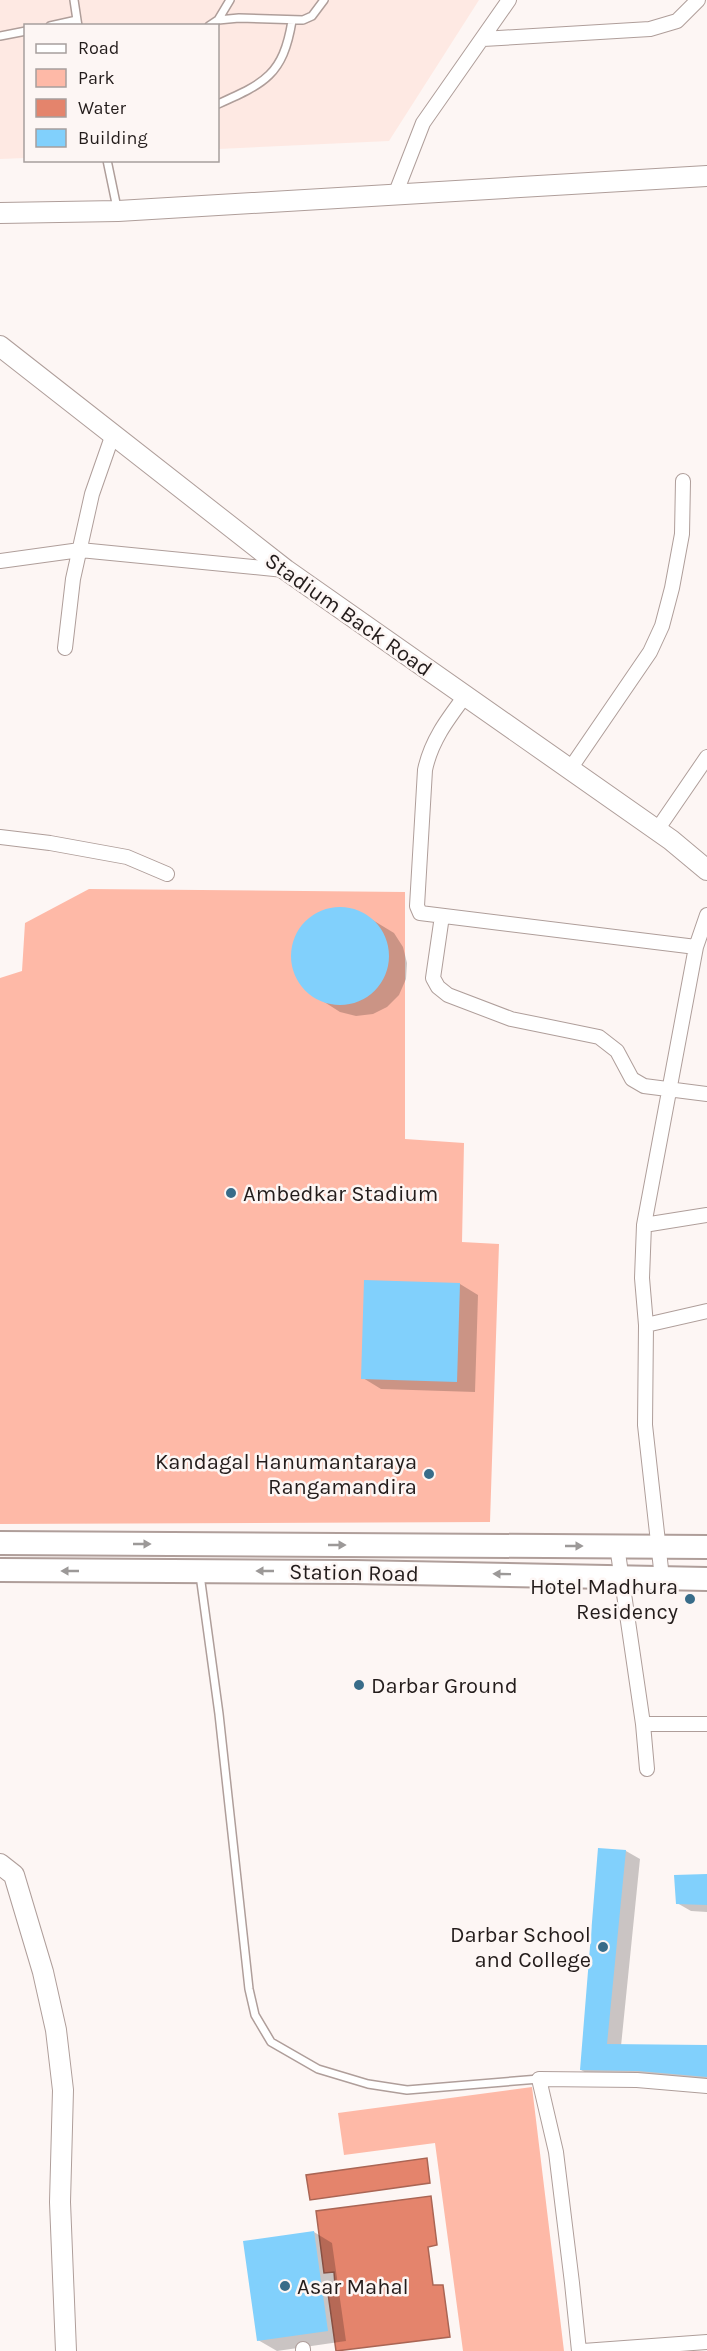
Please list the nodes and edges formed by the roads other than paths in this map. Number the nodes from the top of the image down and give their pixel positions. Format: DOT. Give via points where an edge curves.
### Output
graph roads {
  1 [pos="75,0"];
  2 [pos="230,0"];
  3 [pos="324,0"];
  4 [pos="509,0"];
  5 [pos="698,0"];
  6 [pos="218,20"];
  7 [pos="292,21"];
  8 [pos="78,23"];
  9 [pos="212,24"];
  10 [pos="24,31"];
  11 [pos="0,36"];
  12 [pos="483,39"];
  13 [pos="219,104"];
  14 [pos="108,162"];
  15 [pos="707,176"];
  16 [pos="395,195"];
  17 [pos="118,211"];
  18 [pos="0,213"];
  19 [pos="0,346"];
  20 [pos="113,434"];
  21 [pos="684,481"];
  22 [pos="80,550"];
  23 [pos="0,561"];
  24 [pos="286,570"];
  25 [pos="65,648"];
  26 [pos="465,696"];
  27 [pos="707,757"];
  28 [pos="570,769"];
  29 [pos="657,830"];
  30 [pos="0,837"];
  31 [pos="707,870"];
  32 [pos="166,874"];
  33 [pos="707,915"];
  34 [pos="442,916"];
  35 [pos="696,947"];
  36 [pos="669,1088"];
  37 [pos="707,1094"];
  38 [pos="707,1215"];
  39 [pos="644,1225"];
  40 [pos="707,1311"];
  41 [pos="646,1325"];
  42 [pos="0,1543"];
  43 [pos="617,1546"];
  44 [pos="660,1546"];
  45 [pos="707,1547"];
  46 [pos="0,1570"];
  47 [pos="199,1571"];
  48 [pos="620,1576"];
  49 [pos="662,1578"];
  50 [pos="707,1579"];
  51 [pos="643,1724"];
  52 [pos="707,1724"];
  53 [pos="647,1769"];
  54 [pos="0,1864"];
  55 [pos="539,2079"];
  56 [pos="707,2086"];
  57 [pos="707,2342"];
  58 [pos="66,2351"];
  59 [pos="581,2351"];
  1 -- 8 [label="lane"];
  2 -- 6 [label="lane"];
  3 -- 7 [label="lane" via="312,16"];
  4 -- 12 [label="street"];
  5 -- 12 [label="street" via="677,21 650,29"];
  6 -- 7 [label="lane"];
  6 -- 9 [label="lane"];
  7 -- 13 [label="lane" via="288,45 267,78"];
  10 -- 11 [label="lane"];
  12 -- 16 [label="street" via="423,123"];
  14 -- 17 [label="lane"];
  15 -- 16 [label="street"];
  16 -- 17 [label="street"];
  17 -- 18 [label="street"];
  19 -- 20 [label="street, Stadium Back Road"];
  20 -- 22 [label="street" via="92,494"];
  20 -- 24 [label="street, Stadium Back Road"];
  21 -- 28 [label="street" via="682,534 662,626 650,652"];
  22 -- 23 [label="street"];
  22 -- 24 [label="street"];
  22 -- 25 [label="street"];
  24 -- 26 [label="street, Stadium Back Road"];
  26 -- 28 [label="street, Stadium Back Road"];
  26 -- 34 [label="street" via="429,750 425,770 417,906 420,913"];
  27 -- 29 [label="street"];
  28 -- 29 [label="street, Stadium Back Road"];
  29 -- 31 [label="street, Stadium Back Road"];
  30 -- 32 [label="street" via="128,857"];
  33 -- 35 [label="street"];
  34 -- 35 [label="street"];
  34 -- 36 [label="street" via="433,978 448,995 511,1019 598,1037 617,1051 632,1079 644,1086"];
  35 -- 36 [label="street"];
  36 -- 37 [label="street"];
  36 -- 39 [label="street"];
  38 -- 39 [label="street"];
  39 -- 41 [label="street" via="642,1278"];
  40 -- 41 [label="street"];
  41 -- 44 [label="street" via="645,1425"];
  42 -- 43 [label="main road, Station Road, one-way"];
  43 -- 44 [label="main road, Station Road"];
  43 -- 48 [label="street"];
  44 -- 45 [label="main road, Station Road"];
  44 -- 49 [label="street"];
  47 -- 46 [label="main road, Station Road, one-way"];
  48 -- 47 [label="main road, Station Road, one-way"];
  47 -- 55 [label="lane" via="249,1989 255,2015 271,2042 318,2069 368,2084 407,2090"];
  48 -- 49 [label="main road, Station Road"];
  48 -- 51 [label="street"];
  49 -- 50 [label="main road, Station Road"];
  51 -- 52 [label="street"];
  51 -- 53 [label="street"];
  54 -- 58 [label="street" via="14,1875 56,2030 63,2090 60,2202"];
  55 -- 56 [label="street" via="637,2080"];
  55 -- 59 [label="street" via="556,2151"];
  57 -- 59 [label="street"];
}
